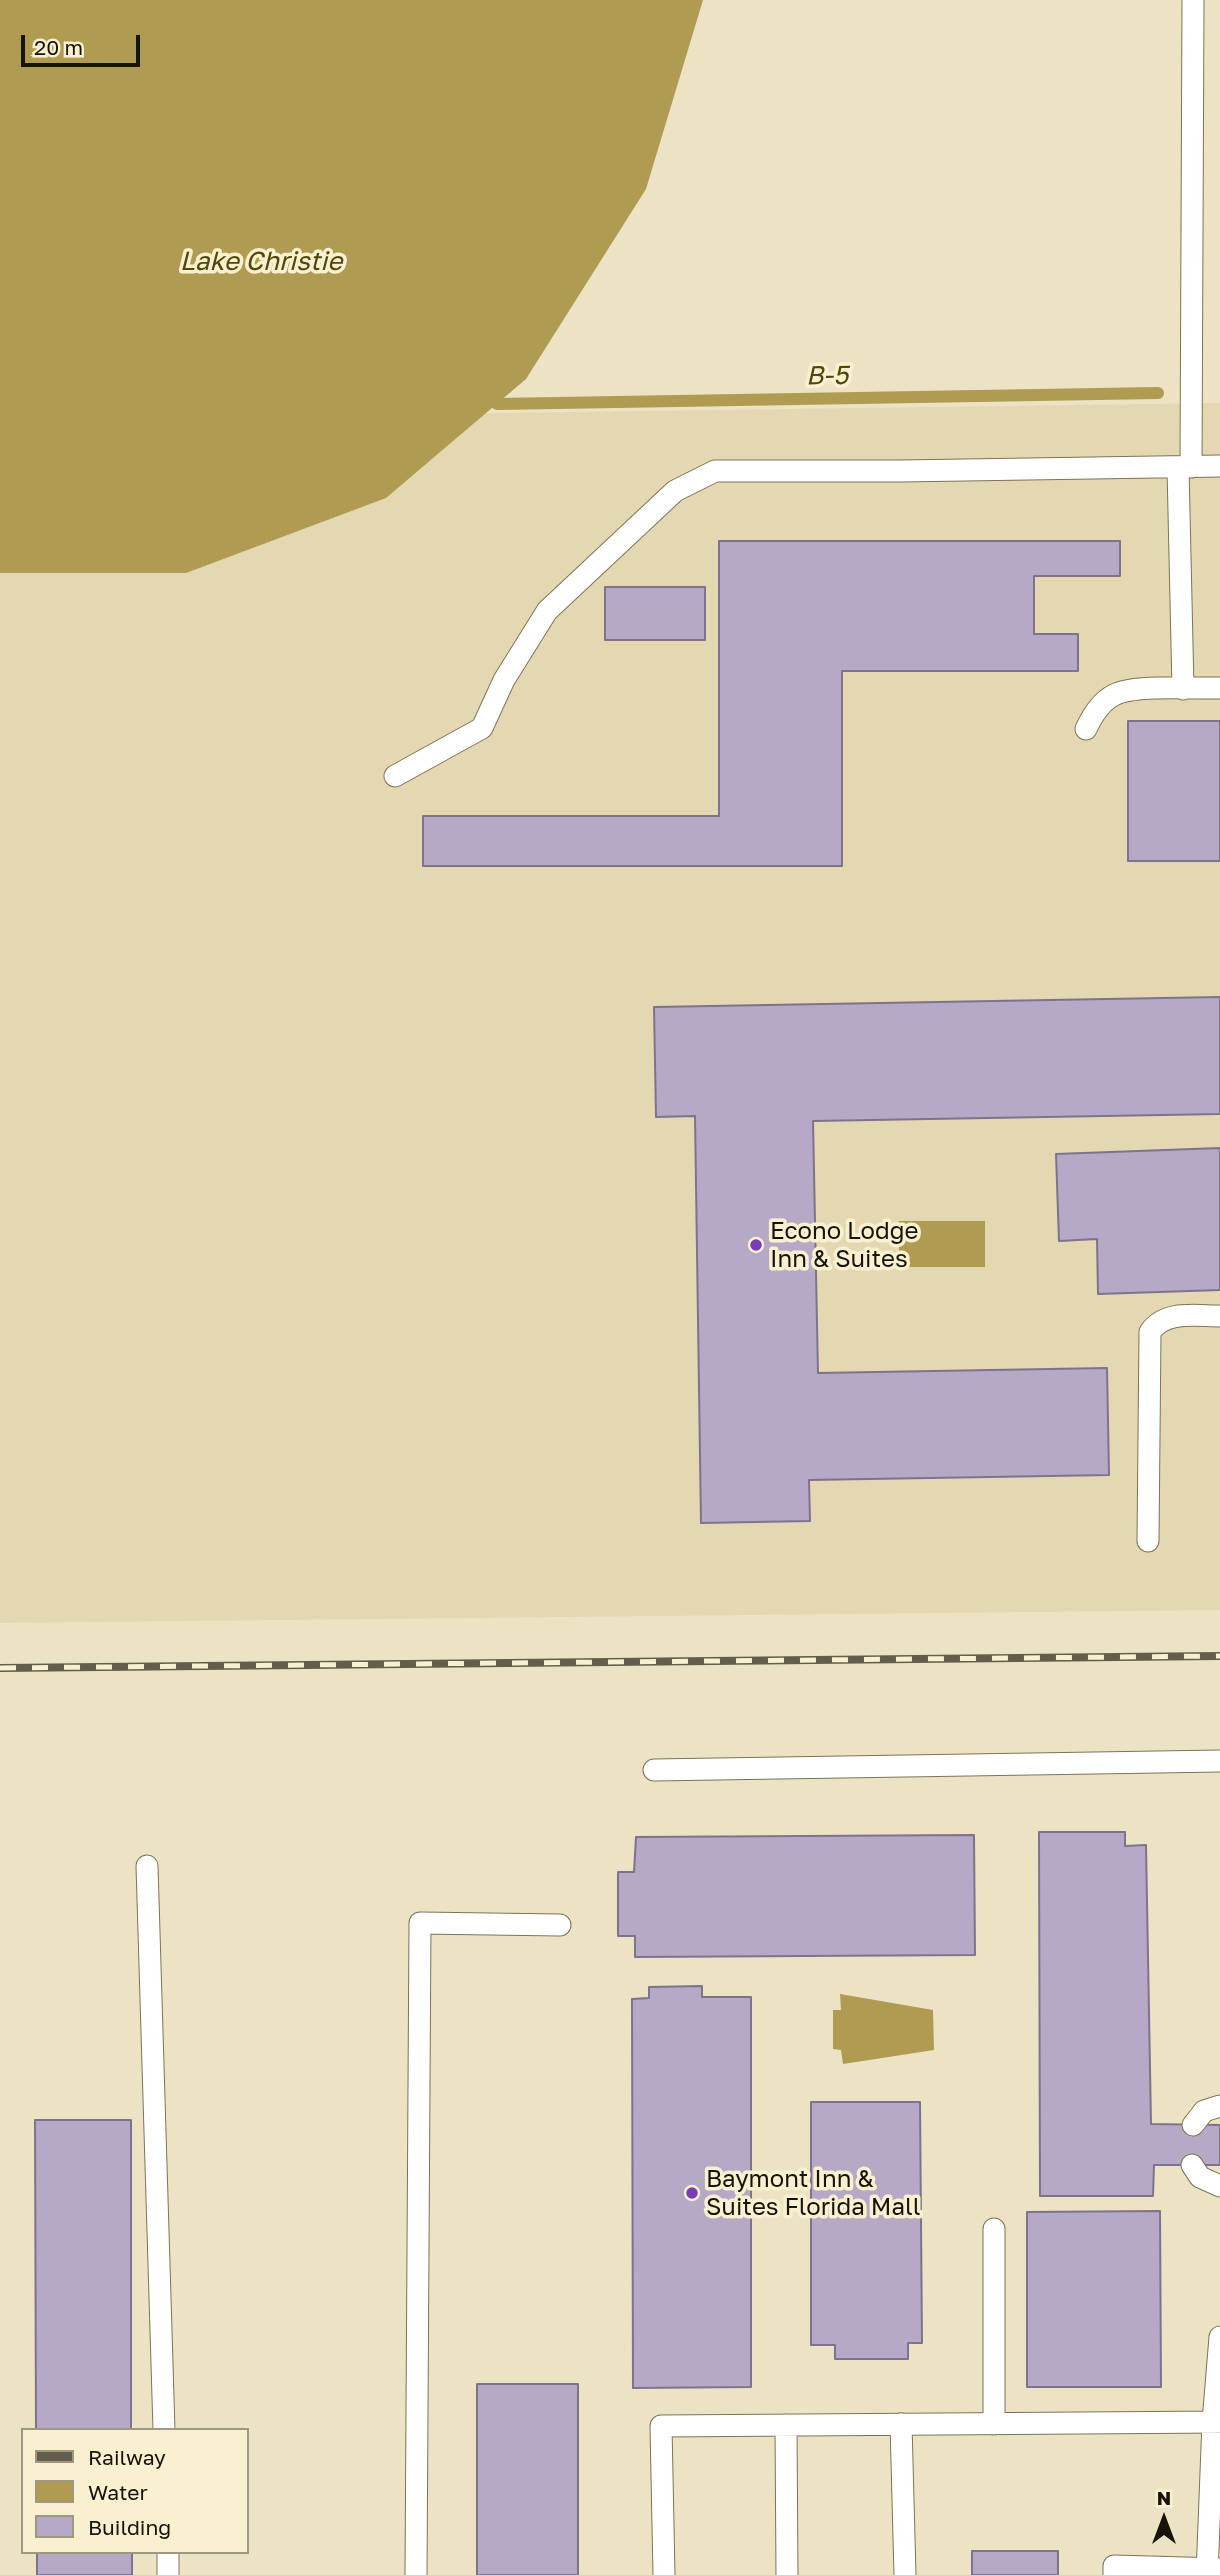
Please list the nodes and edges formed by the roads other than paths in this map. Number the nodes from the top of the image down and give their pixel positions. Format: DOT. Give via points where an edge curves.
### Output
graph roads {
  1 [pos="1193,0"];
  2 [pos="1220,466"];
  3 [pos="1185,467"];
  4 [pos="1220,688"];
  5 [pos="1183,689"];
  6 [pos="1086,729"];
  7 [pos="395,776"];
  8 [pos="1220,1316"];
  9 [pos="1148,1541"];
  10 [pos="1220,1761"];
  11 [pos="654,1770"];
  12 [pos="147,1866"];
  13 [pos="560,1925"];
  14 [pos="1220,2106"];
  15 [pos="1193,2124"];
  16 [pos="1192,2165"];
  17 [pos="1220,2186"];
  18 [pos="994,2229"];
  19 [pos="1220,2337"];
  20 [pos="1216,2422"];
  21 [pos="901,2424"];
  22 [pos="993,2424"];
  23 [pos="786,2425"];
  24 [pos="164,2428"];
  25 [pos="168,2554"];
  26 [pos="1211,2571"];
  27 [pos="168,2575"];
  28 [pos="416,2575"];
  29 [pos="664,2575"];
  30 [pos="787,2575"];
  31 [pos="905,2575"];
  32 [pos="1114,2575"];
  1 -- 3 [label="lane"];
  2 -- 3 [label="lane"];
  3 -- 5 [label="lane"];
  3 -- 7 [label="lane" via="715,471 675,491 547,611 504,680 482,728"];
  4 -- 5 [label="lane"];
  5 -- 6 [label="lane" via="1130,690 1114,695 1101,704"];
  8 -- 9 [label="lane" via="1166,1318 1150,1332"];
  10 -- 11 [label="lane"];
  12 -- 24 [label="lane"];
  13 -- 28 [label="lane" via="420,1923"];
  14 -- 15 [label="lane" via="1204,2111"];
  16 -- 17 [label="lane" via="1200,2177"];
  18 -- 22 [label="lane"];
  19 -- 20 [label="lane"];
  20 -- 22 [label="lane"];
  20 -- 26 [label="lane"];
  21 -- 22 [label="lane"];
  21 -- 23 [label="lane"];
  21 -- 31 [label="lane"];
  23 -- 29 [label="lane" via="662,2426"];
  23 -- 30 [label="lane"];
  25 -- 27 [label="lane"];
  26 -- 32 [label="lane" via="1114,2566"];
}
